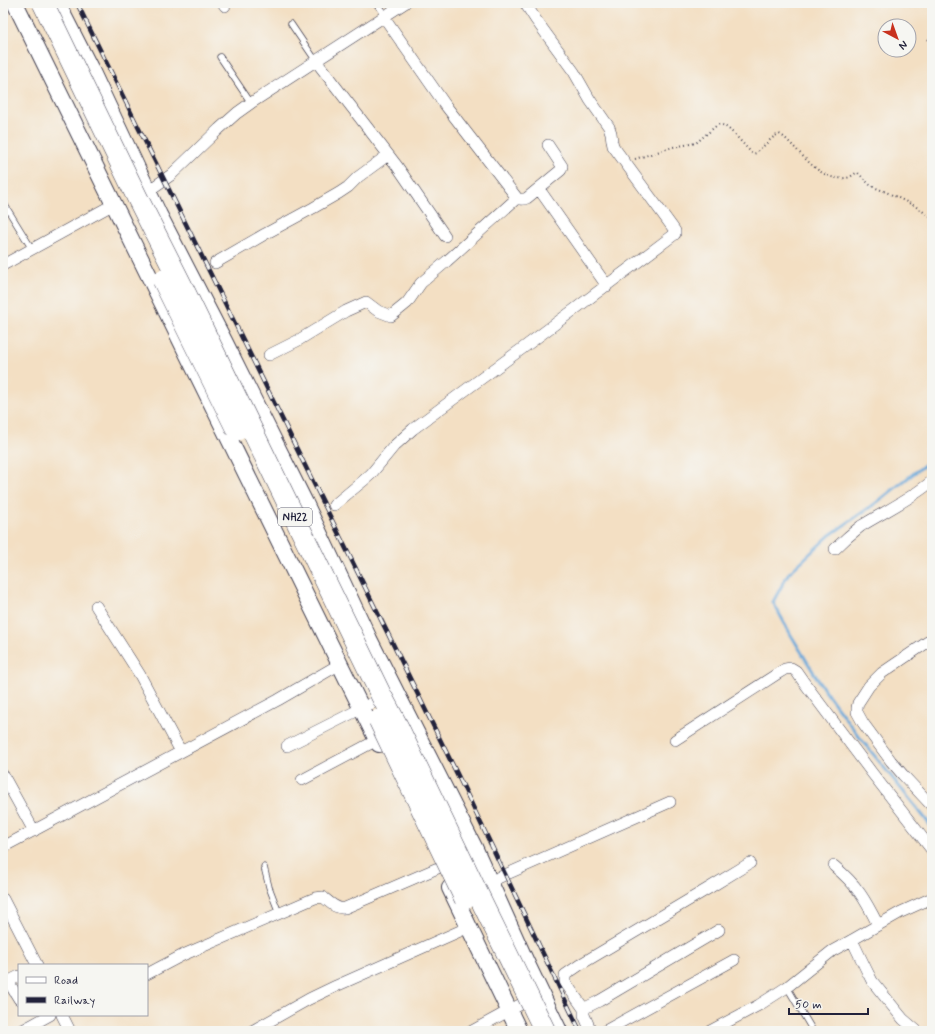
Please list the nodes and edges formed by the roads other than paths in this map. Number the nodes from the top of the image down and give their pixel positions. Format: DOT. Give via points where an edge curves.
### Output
graph roads {
  1 [pos="16,3"];
  2 [pos="28,3"];
  3 [pos="43,3"];
  4 [pos="57,3"];
  5 [pos="376,3"];
  6 [pos="405,3"];
  7 [pos="525,3"];
  8 [pos="385,17"];
  9 [pos="291,24"];
  10 [pos="220,57"];
  11 [pos="316,62"];
  12 [pos="251,103"];
  13 [pos="548,145"];
  14 [pos="388,155"];
  15 [pos="539,189"];
  16 [pos="148,191"];
  17 [pos="517,198"];
  18 [pos="3,202"];
  19 [pos="114,204"];
  20 [pos="170,236"];
  21 [pos="445,236"];
  22 [pos="32,249"];
  23 [pos="138,253"];
  24 [pos="215,263"];
  25 [pos="3,265"];
  26 [pos="607,286"];
  27 [pos="269,355"];
  28 [pos="932,481"];
  29 [pos="334,505"];
  30 [pos="835,549"];
  31 [pos="96,606"];
  32 [pos="932,638"];
  33 [pos="340,664"];
  34 [pos="395,691"];
  35 [pos="362,708"];
  36 [pos="377,740"];
  37 [pos="674,740"];
  38 [pos="287,746"];
  39 [pos="181,752"];
  40 [pos="3,775"];
  41 [pos="302,780"];
  42 [pos="670,802"];
  43 [pos="932,806"];
  44 [pos="34,831"];
  45 [pos="3,847"];
  46 [pos="932,850"];
  47 [pos="750,863"];
  48 [pos="834,866"];
  49 [pos="264,867"];
  50 [pos="440,867"];
  51 [pos="490,882"];
  52 [pos="932,898"];
  53 [pos="3,899"];
  54 [pos="280,913"];
  55 [pos="878,925"];
  56 [pos="469,927"];
  57 [pos="719,930"];
  58 [pos="852,940"];
  59 [pos="734,960"];
  60 [pos="36,964"];
  61 [pos="148,973"];
  62 [pos="18,977"];
  63 [pos="6,983"];
  64 [pos="787,988"];
  65 [pos="541,993"];
  66 [pos="18,998"];
  67 [pos="592,1005"];
  68 [pos="509,1010"];
  69 [pos="45,1016"];
  70 [pos="63,1016"];
  71 [pos="31,1019"];
  72 [pos="21,1031"];
  73 [pos="70,1031"];
  74 [pos="252,1031"];
  75 [pos="472,1031"];
  76 [pos="519,1031"];
  77 [pos="530,1031"];
  78 [pos="545,1031"];
  79 [pos="559,1031"];
  80 [pos="591,1031"];
  81 [pos="605,1031"];
  82 [pos="710,1031"];
  83 [pos="813,1031"];
  84 [pos="917,1031"];
  1 -- 19 [label="street"];
  2 -- 77 [label="highway, NH22, bridge"];
  3 -- 78 [label="highway, NH22, bridge"];
  4 -- 16 [label="street"];
  5 -- 8 [label="lane"];
  6 -- 8 [label="street"];
  7 -- 26 [label="street" via="609,127 612,143 625,163 675,233"];
  8 -- 11 [label="street"];
  8 -- 17 [label="street" via="446,106"];
  9 -- 11 [label="lane"];
  10 -- 12 [label="lane"];
  11 -- 12 [label="street"];
  11 -- 14 [label="street"];
  12 -- 16 [label="street" via="219,129 171,175"];
  13 -- 15 [label="street" via="562,168"];
  14 -- 21 [label="street"];
  14 -- 24 [label="street" via="339,193"];
  15 -- 17 [label="street" via="524,200"];
  15 -- 26 [label="street"];
  16 -- 20 [label="street"];
  17 -- 27 [label="street" via="421,283 407,303 391,316 366,302"];
  18 -- 22 [label="lane"];
  19 -- 22 [label="street"];
  19 -- 23 [label="street"];
  20 -- 23 [label="street"];
  20 -- 34 [label="street" via="305,503"];
  22 -- 25 [label="street"];
  23 -- 33 [label="street"];
  26 -- 29 [label="street" via="413,430 394,446 371,474"];
  28 -- 30 [label="street" via="915,495 858,528"];
  31 -- 39 [label="street" via="143,680"];
  32 -- 43 [label="street" via="882,673 869,686 857,708 863,723 891,761"];
  33 -- 35 [label="street"];
  33 -- 39 [label="street"];
  34 -- 35 [label="street"];
  34 -- 51 [label="street"];
  35 -- 36 [label="street"];
  35 -- 38 [label="street"];
  36 -- 41 [label="street"];
  36 -- 50 [label="street"];
  37 -- 46 [label="street" via="785,669 791,668 796,671"];
  39 -- 44 [label="street"];
  40 -- 44 [label="street"];
  42 -- 51 [label="street"];
  44 -- 45 [label="street"];
  47 -- 67 [label="street" via="564,975 565,982"];
  48 -- 55 [label="street" via="858,889"];
  49 -- 54 [label="lane"];
  50 -- 54 [label="street" via="342,909 338,908 325,892"];
  50 -- 56 [label="street"];
  51 -- 65 [label="street"];
  52 -- 55 [label="street"];
  53 -- 60 [label="street"];
  54 -- 61 [label="street" via="183,955"];
  55 -- 58 [label="street"];
  56 -- 68 [label="street"];
  56 -- 74 [label="street" via="336,986"];
  57 -- 67 [label="street"];
  58 -- 64 [label="street" via="832,951"];
  58 -- 84 [label="street" via="872,981 903,1019"];
  59 -- 81 [label="street"];
  62 -- 63 [label="street"];
  63 -- 66 [label="street"];
  64 -- 82 [label="street"];
  64 -- 83 [label="lane"];
  65 -- 68 [label="street"];
  65 -- 79 [label="street"];
  67 -- 80 [label="street" via="584,1012"];
  68 -- 75 [label="street"];
  68 -- 76 [label="street"];
  69 -- 71 [label="street"];
  70 -- 73 [label="street"];
  71 -- 72 [label="street"];
}
